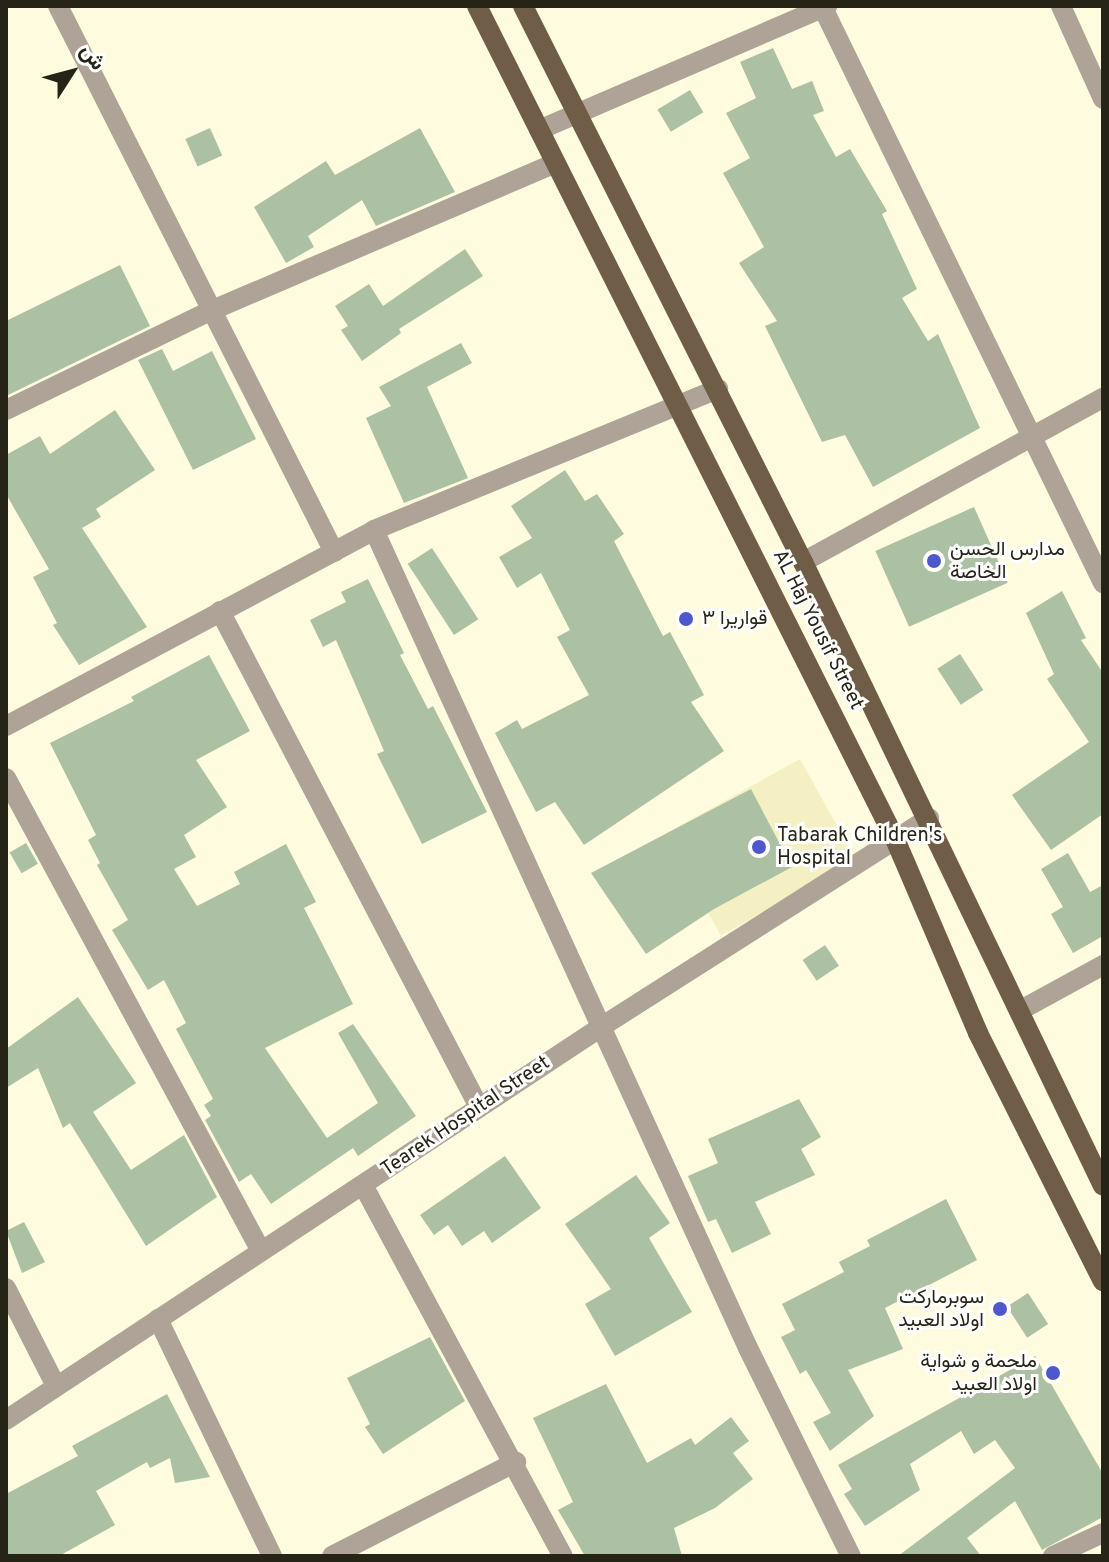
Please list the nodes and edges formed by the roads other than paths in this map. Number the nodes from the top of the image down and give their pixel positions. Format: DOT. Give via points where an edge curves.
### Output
graph roads {
  1 [pos="58,6"];
  2 [pos="477,6"];
  3 [pos="523,6"];
  4 [pos="1061,6"];
  5 [pos="824,7"];
  6 [pos="1102,94"];
  7 [pos="576,116"];
  8 [pos="539,130"];
  9 [pos="553,164"];
  10 [pos="208,312"];
  11 [pos="718,389"];
  12 [pos="1103,398"];
  13 [pos="679,408"];
  14 [pos="6,410"];
  15 [pos="1029,435"];
  16 [pos="374,530"];
  17 [pos="334,552"];
  18 [pos="803,562"];
  19 [pos="1103,583"];
  20 [pos="220,611"];
  21 [pos="6,726"];
  22 [pos="6,778"];
  23 [pos="929,818"];
  24 [pos="895,839"];
  25 [pos="1103,965"];
  26 [pos="1019,1011"];
  27 [pos="601,1027"];
  28 [pos="479,1107"];
  29 [pos="363,1185"];
  30 [pos="1103,1186"];
  31 [pos="261,1251"];
  32 [pos="1103,1281"];
  33 [pos="6,1288"];
  34 [pos="158,1319"];
  35 [pos="56,1386"];
  36 [pos="6,1420"];
  37 [pos="516,1462"];
  38 [pos="1103,1533"];
  39 [pos="272,1556"];
  40 [pos="332,1556"];
  41 [pos="563,1556"];
  42 [pos="851,1556"];
  43 [pos="1053,1556"];
  1 -- 10 [label="street"];
  2 -- 8 [label="main road, AL Haj Yousif Street"];
  3 -- 7 [label="main road, AL Haj Yousif Street"];
  4 -- 6 [label="street"];
  5 -- 7 [label="street"];
  5 -- 15 [label="street"];
  7 -- 8 [label="street"];
  7 -- 11 [label="main road, AL Haj Yousif Street"];
  8 -- 9 [label="main road, AL Haj Yousif Street"];
  9 -- 10 [label="street"];
  9 -- 13 [label="main road, AL Haj Yousif Street"];
  10 -- 14 [label="street"];
  10 -- 17 [label="street"];
  11 -- 13 [label="street"];
  11 -- 18 [label="main road, AL Haj Yousif Street"];
  12 -- 15 [label="street"];
  13 -- 16 [label="street"];
  13 -- 24 [label="main road, AL Haj Yousif Street"];
  15 -- 18 [label="street"];
  15 -- 19 [label="street"];
  16 -- 17 [label="street"];
  16 -- 27 [label="street"];
  17 -- 20 [label="street"];
  18 -- 23 [label="main road, AL Haj Yousif Street"];
  20 -- 21 [label="street"];
  20 -- 28 [label="street"];
  22 -- 31 [label="street"];
  23 -- 24 [label="street, Tearek Hospital Street"];
  23 -- 26 [label="main road, AL Haj Yousif Street"];
  24 -- 27 [label="street, Tearek Hospital Street"];
  24 -- 32 [label="main road, AL Haj Yousif Street" via="978,1033"];
  25 -- 26 [label="street"];
  26 -- 30 [label="main road, AL Haj Yousif Street"];
  27 -- 28 [label="street, Tearek Hospital Street"];
  27 -- 42 [label="street" via="748,1348"];
  28 -- 29 [label="street, Tearek Hospital Street"];
  29 -- 31 [label="street, Tearek Hospital Street"];
  29 -- 37 [label="street"];
  31 -- 34 [label="street, Tearek Hospital Street"];
  33 -- 35 [label="street"];
  34 -- 35 [label="street, Tearek Hospital Street"];
  34 -- 39 [label="street"];
  35 -- 36 [label="street, Tearek Hospital Street"];
  37 -- 40 [label="street"];
  37 -- 41 [label="street"];
  38 -- 43 [label="street"];
}
